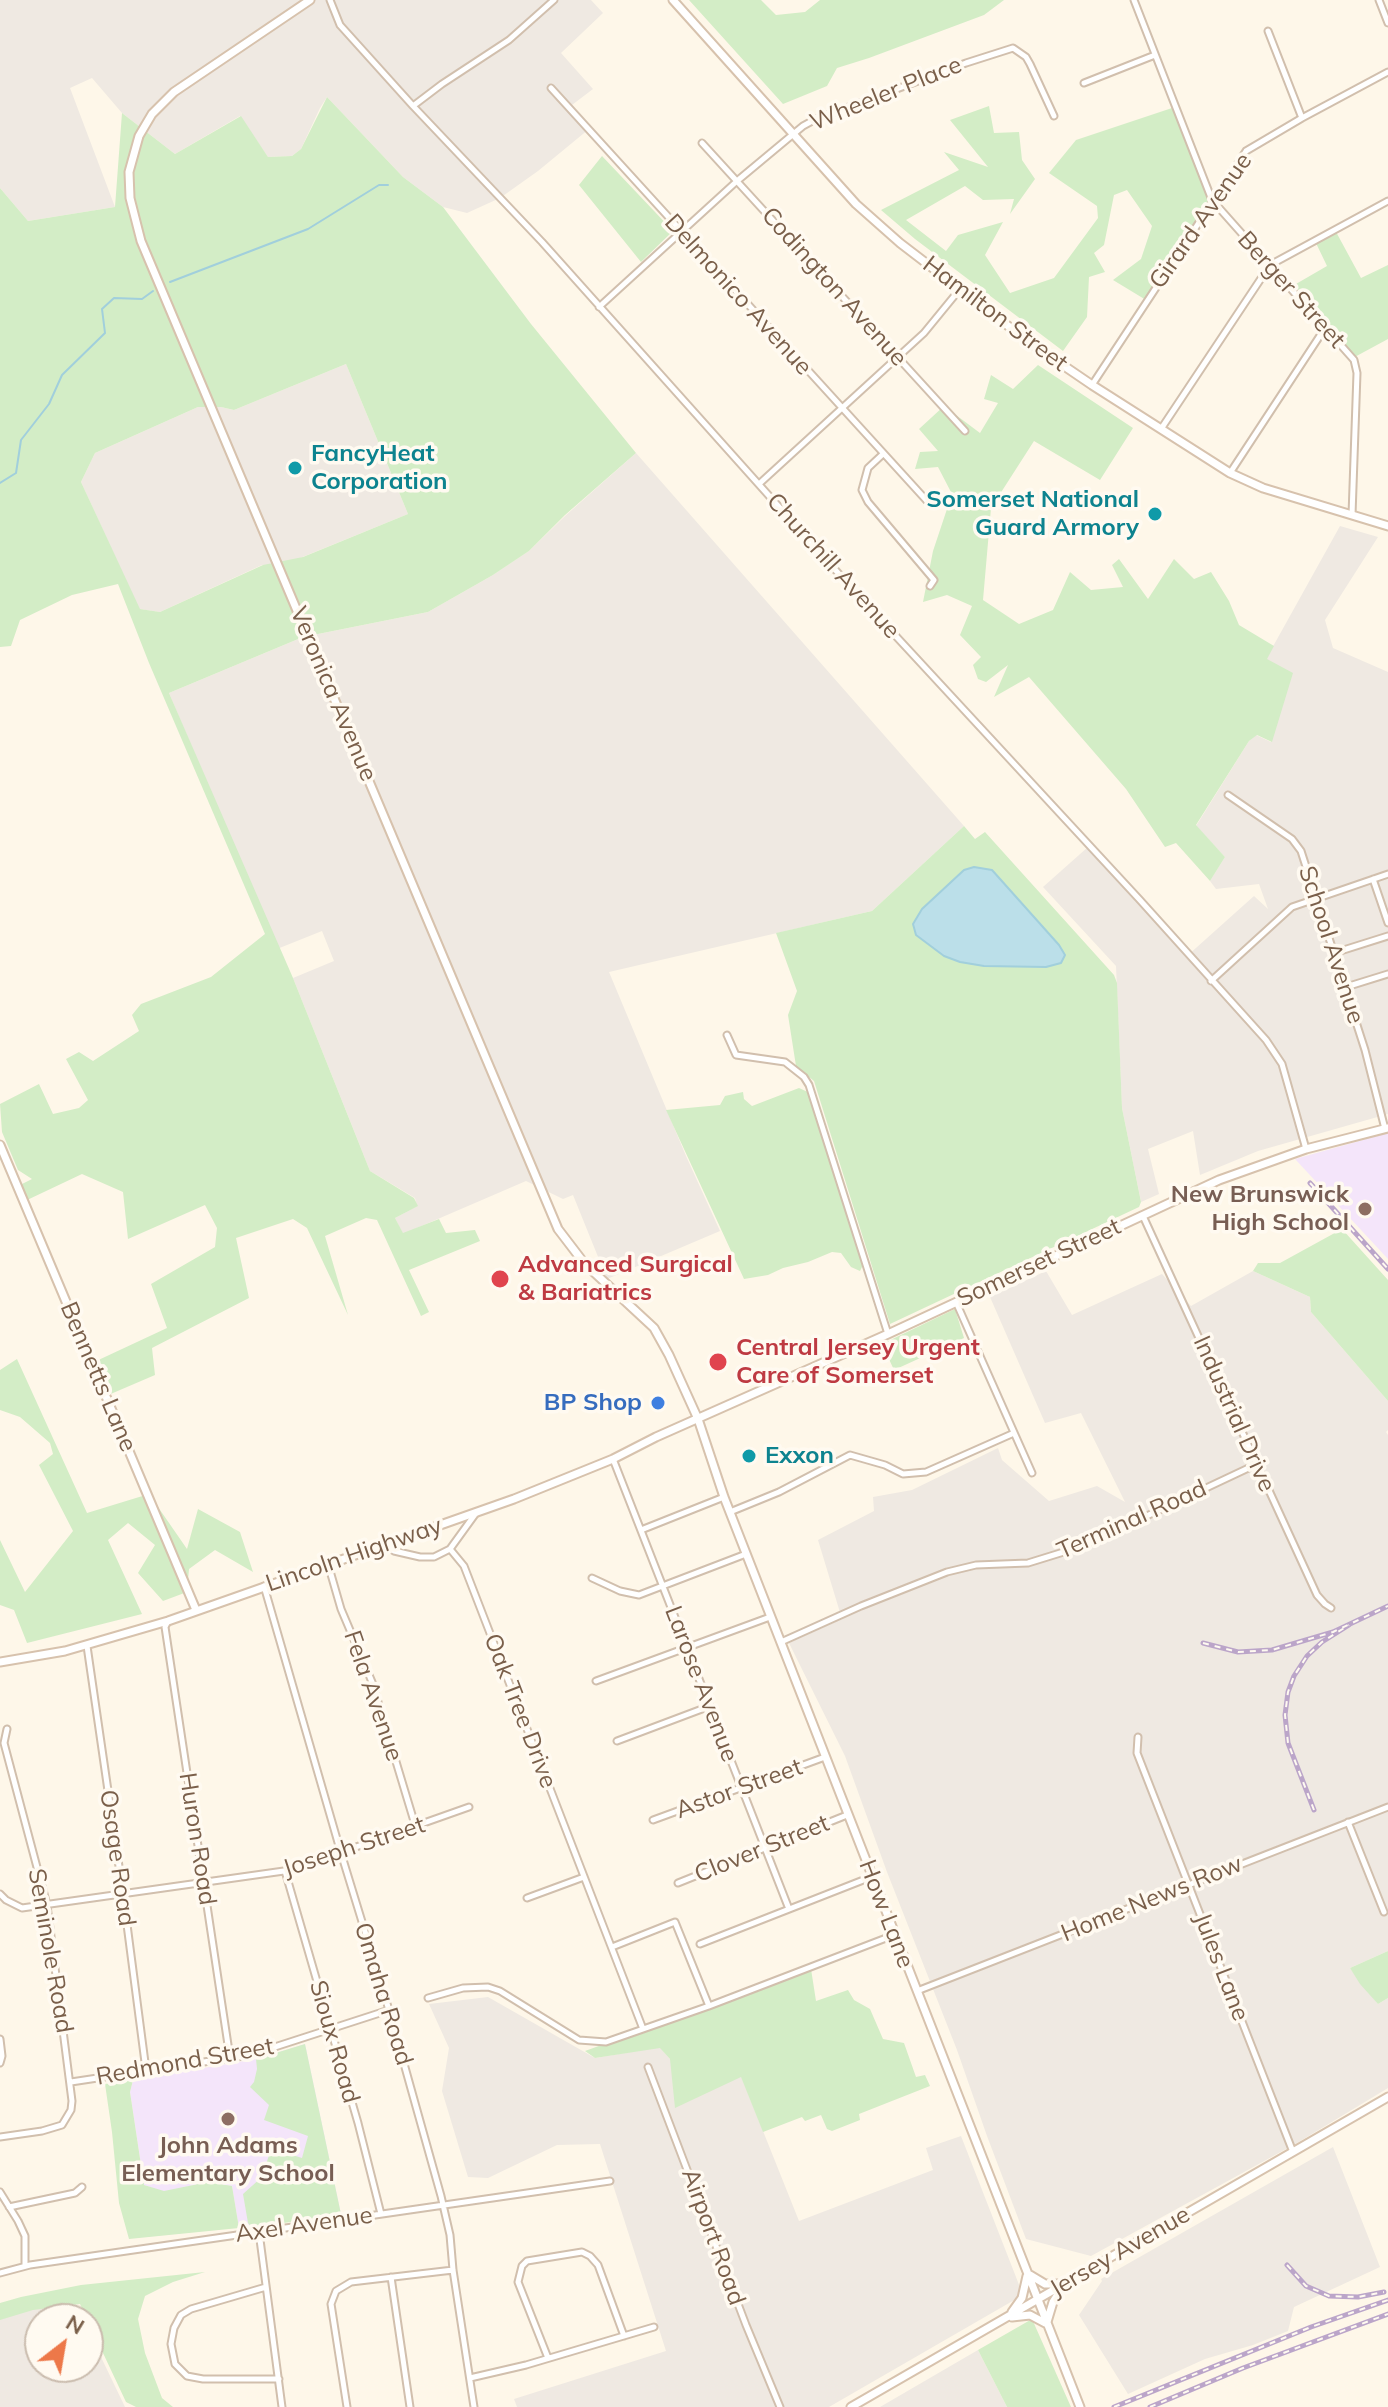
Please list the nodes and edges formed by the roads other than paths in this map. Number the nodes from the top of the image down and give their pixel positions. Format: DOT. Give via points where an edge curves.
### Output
graph roads {
  1 [pos="310,0"];
  2 [pos="330,0"];
  3 [pos="554,0"];
  4 [pos="673,0"];
  5 [pos="1134,0"];
  6 [pos="1379,0"];
  7 [pos="1388,23"];
  8 [pos="1268,31"];
  9 [pos="1155,55"];
  10 [pos="1388,72"];
  11 [pos="1084,83"];
  12 [pos="551,88"];
  13 [pos="413,106"];
  14 [pos="1054,116"];
  15 [pos="1302,118"];
  16 [pos="792,134"];
  17 [pos="702,143"];
  18 [pos="737,181"];
  19 [pos="1212,200"];
  20 [pos="1388,201"];
  21 [pos="681,232"];
  22 [pos="1270,265"];
  23 [pos="960,289"];
  24 [pos="599,307"];
  25 [pos="1325,328"];
  26 [pos="898,357"];
  27 [pos="1092,385"];
  28 [pos="840,408"];
  29 [pos="1160,430"];
  30 [pos="965,431"];
  31 [pos="883,454"];
  32 [pos="1230,473"];
  33 [pos="759,484"];
  34 [pos="927,501"];
  35 [pos="1352,516"];
  36 [pos="1388,526"];
  37 [pos="930,586"];
  38 [pos="1228,795"];
  39 [pos="1388,874"];
  40 [pos="1373,879"];
  41 [pos="1316,897"];
  42 [pos="1388,923"];
  43 [pos="1388,936"];
  44 [pos="1334,953"];
  45 [pos="1388,974"];
  46 [pos="1211,981"];
  47 [pos="1346,987"];
  48 [pos="727,1035"];
  49 [pos="1387,1128"];
  50 [pos="0,1145"];
  51 [pos="1306,1149"];
  52 [pos="1142,1215"];
  53 [pos="956,1302"];
  54 [pos="888,1334"];
  55 [pos="698,1419"];
  56 [pos="1014,1433"];
  57 [pos="613,1459"];
  58 [pos="1257,1464"];
  59 [pos="1032,1473"];
  60 [pos="724,1497"];
  61 [pos="477,1512"];
  62 [pos="730,1513"];
  63 [pos="641,1530"];
  64 [pos="385,1544"];
  65 [pos="450,1549"];
  66 [pos="746,1554"];
  67 [pos="328,1564"];
  68 [pos="592,1578"];
  69 [pos="264,1586"];
  70 [pos="663,1587"];
  71 [pos="1331,1608"];
  72 [pos="196,1610"];
  73 [pos="770,1617"];
  74 [pos="168,1621"];
  75 [pos="780,1643"];
  76 [pos="87,1646"];
  77 [pos="687,1648"];
  78 [pos="0,1662"];
  79 [pos="596,1681"];
  80 [pos="710,1706"];
  81 [pos="7,1729"];
  82 [pos="1138,1737"];
  83 [pos="617,1741"];
  84 [pos="825,1757"];
  85 [pos="742,1788"];
  86 [pos="469,1807"];
  87 [pos="1388,1807"];
  88 [pos="847,1815"];
  89 [pos="653,1820"];
  90 [pos="1348,1822"];
  91 [pos="416,1828"];
  92 [pos="765,1848"];
  93 [pos="341,1853"];
  94 [pos="285,1871"];
  95 [pos="584,1877"];
  96 [pos="871,1877"];
  97 [pos="203,1883"];
  98 [pos="678,1883"];
  99 [pos="1190,1884"];
  100 [pos="123,1894"];
  101 [pos="2,1896"];
  102 [pos="527,1898"];
  103 [pos="47,1905"];
  104 [pos="0,1906"];
  105 [pos="789,1909"];
  106 [pos="1384,1912"];
  107 [pos="894,1935"];
  108 [pos="700,1944"];
  109 [pos="612,1947"];
  110 [pos="916,1991"];
  111 [pos="428,1998"];
  112 [pos="709,2006"];
  113 [pos="389,2010"];
  114 [pos="643,2029"];
  115 [pos="330,2030"];
  116 [pos="0,2039"];
  117 [pos="230,2058"];
  118 [pos="0,2063"];
  119 [pos="648,2067"];
  120 [pos="146,2070"];
  121 [pos="71,2082"];
  122 [pos="1388,2097"];
  123 [pos="0,2137"];
  124 [pos="1293,2152"];
  125 [pos="610,2181"];
  126 [pos="82,2187"];
  127 [pos="0,2192"];
  128 [pos="443,2205"];
  129 [pos="9,2207"];
  130 [pos="381,2214"];
  131 [pos="259,2232"];
  132 [pos="25,2266"];
  133 [pos="453,2270"];
  134 [pos="0,2273"];
  135 [pos="1028,2274"];
  136 [pos="391,2277"];
  137 [pos="1065,2283"];
  138 [pos="266,2287"];
  139 [pos="1038,2300"];
  140 [pos="1007,2317"];
  141 [pos="1047,2324"];
  142 [pos="654,2327"];
  143 [pos="624,2336"];
  144 [pos="548,2358"];
  145 [pos="470,2378"];
  146 [pos="279,2379"];
  147 [pos="282,2407"];
  148 [pos="347,2407"];
  149 [pos="410,2407"];
  150 [pos="474,2407"];
  151 [pos="780,2407"];
  152 [pos="851,2407"];
  153 [pos="1080,2407"];
  1 -- 55 [label="main road, Veronica Avenue" via="174,92 152,114 129,172 133,214 558,1229 584,1263 654,1328"];
  2 -- 13 [label="street, Churchill Avenue" via="340,25"];
  3 -- 13 [label="street" via="509,40"];
  4 -- 16 [label="main road, Hamilton Street"];
  5 -- 9 [label="street, Berger Street"];
  6 -- 7 [label="street"];
  8 -- 15 [label="street"];
  9 -- 11 [label="street"];
  9 -- 19 [label="street, Berger Street"];
  10 -- 15 [label="street, Girard Avenue"];
  12 -- 21 [label="street, Delmonico Avenue"];
  13 -- 24 [label="street, Churchill Avenue"];
  14 -- 16 [label="street, Wheeler Place" via="1030,64 1013,48 838,111"];
  15 -- 19 [label="street, Girard Avenue" via="1246,151"];
  16 -- 18 [label="street, Wheeler Place"];
  16 -- 23 [label="main road, Hamilton Street" via="856,204"];
  17 -- 18 [label="street, Codington Avenue"];
  18 -- 21 [label="street, Wheeler Place"];
  18 -- 26 [label="street, Codington Avenue"];
  19 -- 22 [label="street, Berger Street"];
  19 -- 27 [label="street, Girard Avenue"];
  20 -- 22 [label="street"];
  21 -- 24 [label="street, Wheeler Place"];
  21 -- 28 [label="street, Delmonico Avenue"];
  22 -- 25 [label="street, Berger Street"];
  22 -- 29 [label="street"];
  23 -- 26 [label="street"];
  23 -- 27 [label="main road, Hamilton Street"];
  24 -- 33 [label="street, Churchill Avenue"];
  25 -- 32 [label="street"];
  25 -- 35 [label="street, Berger Street" via="1354,360 1357,373"];
  26 -- 28 [label="street"];
  26 -- 30 [label="street, Codington Avenue"];
  27 -- 29 [label="main road, Hamilton Street"];
  28 -- 31 [label="street, Delmonico Avenue"];
  28 -- 33 [label="street"];
  29 -- 32 [label="main road, Hamilton Street"];
  31 -- 34 [label="street, Delmonico Avenue"];
  31 -- 37 [label="street" via="868,468 862,490 934,580"];
  32 -- 35 [label="main road, Hamilton Street"];
  33 -- 46 [label="street, Churchill Avenue"];
  35 -- 36 [label="main road, Hamilton Street"];
  38 -- 41 [label="street, School Avenue" via="1292,839"];
  39 -- 40 [label="street"];
  40 -- 41 [label="street"];
  40 -- 42 [label="street"];
  41 -- 44 [label="street, School Avenue"];
  41 -- 46 [label="street" via="1279,916"];
  43 -- 44 [label="street"];
  44 -- 47 [label="street, School Avenue"];
  45 -- 47 [label="street"];
  46 -- 51 [label="street, Churchill Avenue" via="1276,1053"];
  47 -- 49 [label="street, School Avenue"];
  48 -- 54 [label="street" via="736,1055 785,1062 809,1085"];
  49 -- 51 [label="main road, Somerset Street"];
  50 -- 72 [label="main road, Bennetts Lane"];
  51 -- 52 [label="main road, Somerset Street"];
  52 -- 53 [label="main road, Somerset Street"];
  52 -- 58 [label="street, Industrial Drive"];
  53 -- 54 [label="main road, Somerset Street"];
  53 -- 56 [label="street"];
  54 -- 55 [label="main road, Somerset Street"];
  55 -- 57 [label="main road, Lincoln Highway"];
  55 -- 60 [label="main road, How Lane"];
  56 -- 59 [label="street"];
  56 -- 62 [label="street" via="926,1472 903,1474 850,1455"];
  57 -- 61 [label="main road, Lincoln Highway"];
  57 -- 63 [label="street, Larose Avenue"];
  58 -- 71 [label="street, Industrial Drive" via="1317,1595"];
  58 -- 75 [label="street, Terminal Road" via="1083,1546 1028,1563 947,1572"];
  60 -- 62 [label="main road, How Lane"];
  60 -- 63 [label="street"];
  61 -- 64 [label="main road, Lincoln Highway"];
  61 -- 65 [label="street"];
  62 -- 66 [label="main road, How Lane"];
  63 -- 70 [label="street, Larose Avenue"];
  64 -- 65 [label="street" via="420,1557"];
  64 -- 67 [label="main road, Lincoln Highway"];
  65 -- 95 [label="street, Oak Tree Drive" via="464,1566"];
  66 -- 70 [label="street"];
  66 -- 73 [label="main road, How Lane"];
  67 -- 69 [label="main road, Lincoln Highway"];
  67 -- 91 [label="street, Fela Avenue" via="372,1682"];
  68 -- 70 [label="street" via="637,1595"];
  69 -- 72 [label="main road, Lincoln Highway"];
  69 -- 93 [label="street, Omaha Road"];
  70 -- 77 [label="street, Larose Avenue"];
  72 -- 74 [label="main road, Lincoln Highway"];
  73 -- 75 [label="main road, How Lane"];
  73 -- 77 [label="street"];
  74 -- 76 [label="main road, Lincoln Highway"];
  74 -- 97 [label="street, Huron Road"];
  75 -- 84 [label="main road, How Lane"];
  76 -- 78 [label="main road, Lincoln Highway"];
  76 -- 100 [label="street, Osage Road"];
  77 -- 79 [label="street"];
  77 -- 80 [label="street, Larose Avenue"];
  80 -- 83 [label="street"];
  80 -- 85 [label="street, Larose Avenue"];
  81 -- 103 [label="street, Seminole Road" via="4,1743"];
  82 -- 99 [label="street, Jules Lane" via="1137,1753"];
  84 -- 85 [label="street, Astor Street"];
  84 -- 88 [label="main road, How Lane"];
  85 -- 89 [label="street, Astor Street"];
  85 -- 92 [label="street, Larose Avenue"];
  86 -- 91 [label="street, Joseph Street"];
  87 -- 90 [label="street, Home News Row"];
  88 -- 92 [label="street, Clover Street"];
  88 -- 96 [label="main road, How Lane"];
  90 -- 99 [label="street, Home News Row"];
  90 -- 106 [label="street"];
  91 -- 93 [label="street, Joseph Street"];
  92 -- 98 [label="street, Clover Street"];
  92 -- 105 [label="street, Larose Avenue"];
  93 -- 94 [label="street, Joseph Street"];
  93 -- 113 [label="street, Omaha Road"];
  94 -- 97 [label="street, Joseph Street"];
  94 -- 115 [label="street, Sioux Road"];
  95 -- 102 [label="street"];
  95 -- 109 [label="street, Oak Tree Drive"];
  96 -- 105 [label="street"];
  96 -- 107 [label="main road, How Lane"];
  97 -- 100 [label="street, Joseph Street"];
  97 -- 117 [label="street, Huron Road"];
  99 -- 110 [label="street, Home News Row"];
  99 -- 124 [label="street, Jules Lane"];
  100 -- 103 [label="street, Joseph Street"];
  100 -- 120 [label="street, Osage Road"];
  101 -- 103 [label="street, Joseph Street" via="22,1908"];
  101 -- 104 [label="street"];
  103 -- 121 [label="street, Seminole Road"];
  105 -- 108 [label="street"];
  107 -- 110 [label="main road, How Lane"];
  107 -- 112 [label="street"];
  109 -- 112 [label="street" via="675,1922"];
  109 -- 114 [label="street, Oak Tree Drive"];
  110 -- 135 [label="main road, How Lane"];
  111 -- 114 [label="street" via="488,1987 592,2043"];
  112 -- 114 [label="street"];
  113 -- 115 [label="street, Redmond Street"];
  113 -- 128 [label="street, Omaha Road"];
  115 -- 117 [label="street, Redmond Street"];
  115 -- 130 [label="street, Sioux Road"];
  116 -- 118 [label="street"];
  117 -- 120 [label="street, Redmond Street"];
  119 -- 151 [label="street, Airport Road"];
  120 -- 121 [label="street, Redmond Street"];
  121 -- 123 [label="street, Seminole Road" via="71,2110 62,2125"];
  122 -- 124 [label="main road, Jersey Avenue"];
  124 -- 137 [label="main road, Jersey Avenue"];
  125 -- 128 [label="street, Axel Avenue"];
  126 -- 129 [label="street"];
  127 -- 129 [label="street"];
  128 -- 130 [label="street, Axel Avenue"];
  128 -- 133 [label="street, Omaha Road"];
  129 -- 132 [label="street" via="25,2236"];
  130 -- 131 [label="street, Axel Avenue"];
  131 -- 132 [label="street, Axel Avenue"];
  131 -- 138 [label="street"];
  132 -- 134 [label="street, Axel Avenue"];
  133 -- 136 [label="street"];
  133 -- 145 [label="street, Omaha Road"];
  135 -- 137 [label="main road" via="1045,2284"];
  135 -- 139 [label="main road, How Lane"];
  135 -- 140 [label="main road" via="1022,2298"];
  136 -- 148 [label="street" via="342,2285 331,2304"];
  136 -- 149 [label="street"];
  137 -- 139 [label="main road, Jersey Avenue"];
  137 -- 141 [label="main road"];
  138 -- 146 [label="street"];
  138 -- 146 [label="street" via="191,2309 181,2315 171,2344 175,2364 187,2376"];
  139 -- 140 [label="main road, Jersey Avenue"];
  139 -- 141 [label="main road, How Lane"];
  140 -- 141 [label="main road" via="1030,2315"];
  140 -- 152 [label="main road, Jersey Avenue"];
  141 -- 153 [label="main road, How Lane"];
  142 -- 143 [label="street"];
  143 -- 144 [label="street"];
  143 -- 144 [label="street" via="598,2265 585,2253 527,2261 518,2282"];
  144 -- 145 [label="street"];
  145 -- 150 [label="street, Omaha Road"];
  146 -- 147 [label="street"];
}
